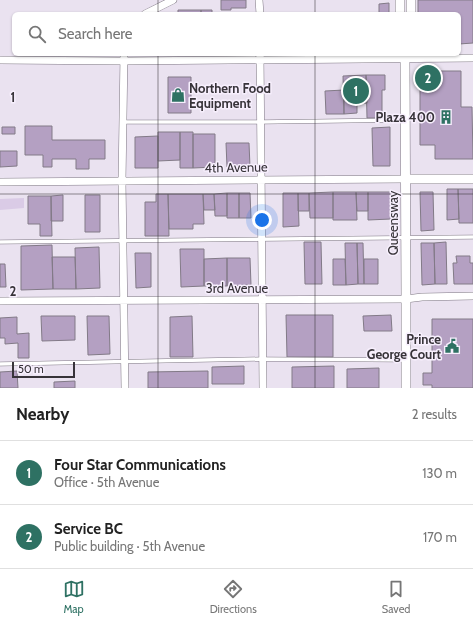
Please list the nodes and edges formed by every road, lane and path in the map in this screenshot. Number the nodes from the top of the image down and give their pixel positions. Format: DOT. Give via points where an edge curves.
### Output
graph roads {
  1 [pos="173,0"];
  2 [pos="259,0"];
  3 [pos="400,0"];
  4 [pos="411,0"];
  5 [pos="149,12"];
  6 [pos="260,12"];
  7 [pos="400,12"];
  8 [pos="411,12"];
  9 [pos="332,56"];
  10 [pos="405,56"];
  11 [pos="428,56"];
  12 [pos="123,57"];
  13 [pos="260,57"];
  14 [pos="473,58"];
  15 [pos="0,60"];
  16 [pos="405,120"];
  17 [pos="122,122"];
  18 [pos="261,122"];
  19 [pos="406,179"];
  20 [pos="473,179"];
  21 [pos="261,180"];
  22 [pos="122,181"];
  23 [pos="0,182"];
  24 [pos="473,237"];
  25 [pos="406,238"];
  26 [pos="262,239"];
  27 [pos="123,241"];
  28 [pos="0,242"];
  29 [pos="473,296"];
  30 [pos="406,299"];
  31 [pos="262,300"];
  32 [pos="0,301"];
  33 [pos="124,301"];
  34 [pos="262,359"];
  35 [pos="406,360"];
  36 [pos="125,362"];
  37 [pos="0,364"];
  38 [pos="125,388"];
  39 [pos="263,388"];
  40 [pos="406,388"];
  1 -- 5 [label="street"];
  2 -- 6 [label="street"];
  3 -- 7 [label="main road"];
  4 -- 8 [label="main road"];
  9 -- 13 [label="street"];
  10 -- 16 [label="main road, Queensway"];
  11 -- 14 [label="street"];
  12 -- 13 [label="street"];
  12 -- 15 [label="street"];
  12 -- 17 [label="street"];
  13 -- 18 [label="street"];
  16 -- 18 [label="lane"];
  16 -- 19 [label="main road, Queensway"];
  17 -- 18 [label="lane"];
  17 -- 22 [label="street"];
  18 -- 21 [label="street"];
  19 -- 20 [label="main road, 4th Avenue"];
  19 -- 21 [label="street, 4th Avenue"];
  19 -- 25 [label="main road, Queensway"];
  21 -- 22 [label="street, 4th Avenue"];
  21 -- 26 [label="street"];
  22 -- 23 [label="street, 4th Avenue"];
  22 -- 27 [label="street"];
  24 -- 25 [label="lane"];
  25 -- 26 [label="lane"];
  25 -- 30 [label="main road, Queensway"];
  26 -- 27 [label="lane"];
  26 -- 31 [label="street"];
  27 -- 28 [label="lane"];
  27 -- 33 [label="street"];
  29 -- 30 [label="street, 3rd Avenue" via="422,296"];
  30 -- 31 [label="street, 3rd Avenue"];
  30 -- 35 [label="main road, Queensway"];
  31 -- 33 [label="street, 3rd Avenue"];
  31 -- 34 [label="street"];
  32 -- 33 [label="street, 3rd Avenue"];
  33 -- 36 [label="street"];
  34 -- 35 [label="lane"];
  34 -- 36 [label="lane"];
  34 -- 39 [label="street"];
  35 -- 40 [label="main road, Queensway"];
  36 -- 37 [label="lane"];
  36 -- 38 [label="street"];
}
